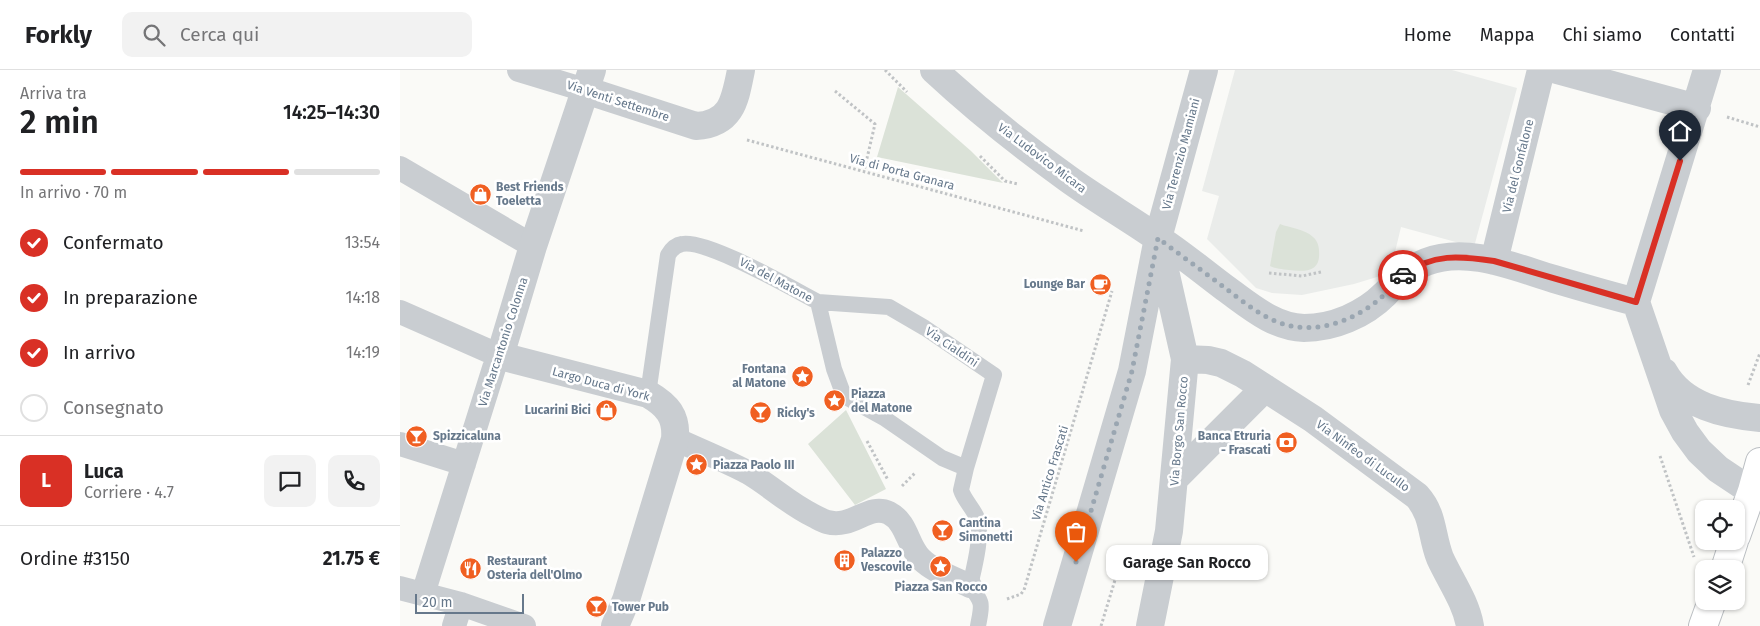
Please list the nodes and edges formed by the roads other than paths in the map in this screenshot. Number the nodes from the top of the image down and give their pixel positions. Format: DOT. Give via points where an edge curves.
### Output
graph roads {
  1 [pos="519,70"];
  2 [pos="741,70"];
  3 [pos="934,70"];
  4 [pos="1204,70"];
  5 [pos="1541,70"];
  6 [pos="1557,70"];
  7 [pos="1707,70"];
  8 [pos="589,80"];
  9 [pos="1697,108"];
  10 [pos="400,168"];
  11 [pos="1158,238"];
  12 [pos="533,246"];
  13 [pos="1494,261"];
  14 [pos="818,302"];
  15 [pos="1636,302"];
  16 [pos="400,312"];
  17 [pos="1140,326"];
  18 [pos="1183,352"];
  19 [pos="500,356"];
  20 [pos="1655,358"];
  21 [pos="1264,388"];
  22 [pos="648,394"];
  23 [pos="1760,418"];
  24 [pos="675,439"];
  25 [pos="400,444"];
  26 [pos="1760,462"];
  27 [pos="464,464"];
  28 [pos="966,468"];
  29 [pos="1174,479"];
  30 [pos="1756,494"];
  31 [pos="1745,517"];
  32 [pos="970,586"];
  33 [pos="400,588"];
  34 [pos="424,594"];
  35 [pos="461,604"];
  36 [pos="1709,610"];
  37 [pos="454,626"];
  38 [pos="524,626"];
  39 [pos="615,626"];
  40 [pos="978,626"];
  41 [pos="1057,626"];
  42 [pos="1150,626"];
  43 [pos="1470,626"];
  44 [pos="1703,626"];
  1 -- 8 [label="street, Via Venti Settembre"];
  2 -- 8 [label="street, Via Venti Settembre" via="731,108 716,122 696,126"];
  3 -- 11 [label="street, Via Ludovico Micara" via="990,120 1041,159"];
  4 -- 11 [label="street, Via Terenzio Mamiani"];
  5 -- 13 [label="street, Via del Gonfalone"];
  6 -- 9 [label="street"];
  7 -- 9 [label="street"];
  8 -- 12 [label="street, Via Marcantonio Colonna"];
  9 -- 15 [label="street"];
  10 -- 12 [label="street"];
  11 -- 13 [label="street, Via Ludovico Micara" via="1260,314 1282,324 1302,328 1330,325 1354,316 1383,296 1404,274 1428,261 1458,256"];
  11 -- 17 [label="street, Via Terenzio Mamiani"];
  11 -- 18 [label="street, Via Borgo San Rocco"];
  12 -- 19 [label="street, Via Marcantonio Colonna"];
  13 -- 15 [label="street, Via Ludovico Micara"];
  14 -- 22 [label="lane, Via del Matone" via="734,258 691,243 677,245 668,256"];
  14 -- 28 [label="lane, Via del Matone" via="834,370 844,396 884,418 942,458"];
  14 -- 28 [label="lane, Via Cialdini" via="889,307 994,375"];
  15 -- 20 [label="street"];
  16 -- 19 [label="street"];
  17 -- 18 [label="street" via="1157,327 1172,336"];
  17 -- 41 [label="street, Via Terenzio Mamiani" via="1132,371"];
  18 -- 21 [label="street, Via Ninfeo di Lucullo" via="1221,363"];
  18 -- 29 [label="street, Via Borgo San Rocco"];
  19 -- 22 [label="street, Largo Duca di York"];
  19 -- 27 [label="street, Via Marcantonio Colonna"];
  20 -- 23 [label="street" via="1675,388 1693,401 1726,412"];
  20 -- 30 [label="street" via="1673,410 1691,441 1718,469"];
  21 -- 29 [label="street"];
  21 -- 43 [label="street, Via Ninfeo di Lucullo" via="1409,488 1425,505 1440,555 1466,610"];
  22 -- 24 [label="street, Largo Duca di York" via="670,412"];
  24 -- 32 [label="street" via="746,472 795,507 826,522 849,522 871,511 888,513 900,523 921,560"];
  24 -- 39 [label="street" via="626,600"];
  25 -- 27 [label="street"];
  26 -- 30 [label="main road"];
  27 -- 34 [label="street, Via Marcantonio Colonna"];
  28 -- 32 [label="lane" via="961,490 978,526"];
  29 -- 42 [label="street, Via Borgo San Rocco" via="1167,546"];
  30 -- 31 [label="main road"];
  32 -- 40 [label="lane" via="982,605"];
  33 -- 34 [label="street"];
  34 -- 35 [label="street"];
  35 -- 37 [label="street"];
  35 -- 38 [label="street"];
  36 -- 44 [label="main road"];
}
